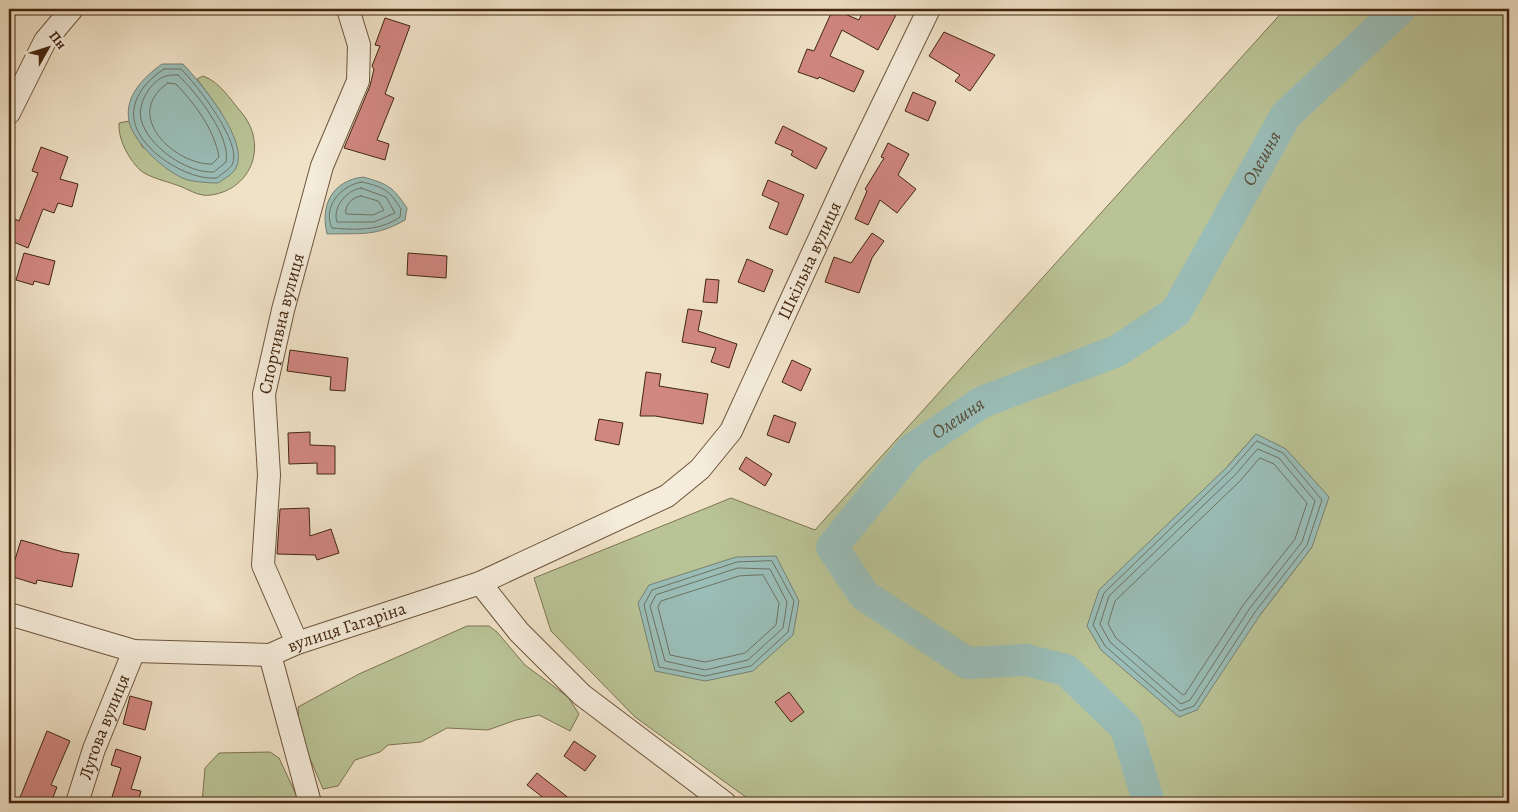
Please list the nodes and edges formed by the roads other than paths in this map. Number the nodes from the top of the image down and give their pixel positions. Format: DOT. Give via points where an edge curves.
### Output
graph roads {
  1 [pos="72,9"];
  2 [pos="348,9"];
  3 [pos="929,9"];
  4 [pos="9,113"];
  5 [pos="667,496"];
  6 [pos="480,583"];
  7 [pos="9,614"];
  8 [pos="297,643"];
  9 [pos="134,651"];
  10 [pos="270,655"];
  11 [pos="76,803"];
  12 [pos="310,803"];
  13 [pos="725,803"];
  1 -- 4 [label="street" via="44,41"];
  2 -- 8 [label="street, Спортивна вулиця" via="359,45 358,80 322,166 264,394 269,476 263,565"];
  3 -- 5 [label="street, Шкільна вулиця" via="731,431 700,469"];
  5 -- 6 [label="street, вулиця Гагаріна"];
  6 -- 8 [label="street, вулиця Гагаріна"];
  6 -- 13 [label="street" via="519,632 582,696"];
  7 -- 9 [label="street, вулиця Гагаріна"];
  8 -- 10 [label="street, вулиця Гагаріна"];
  9 -- 10 [label="street, вулиця Гагаріна"];
  9 -- 11 [label="street, Лугова вулиця"];
  10 -- 12 [label="street"];
}
